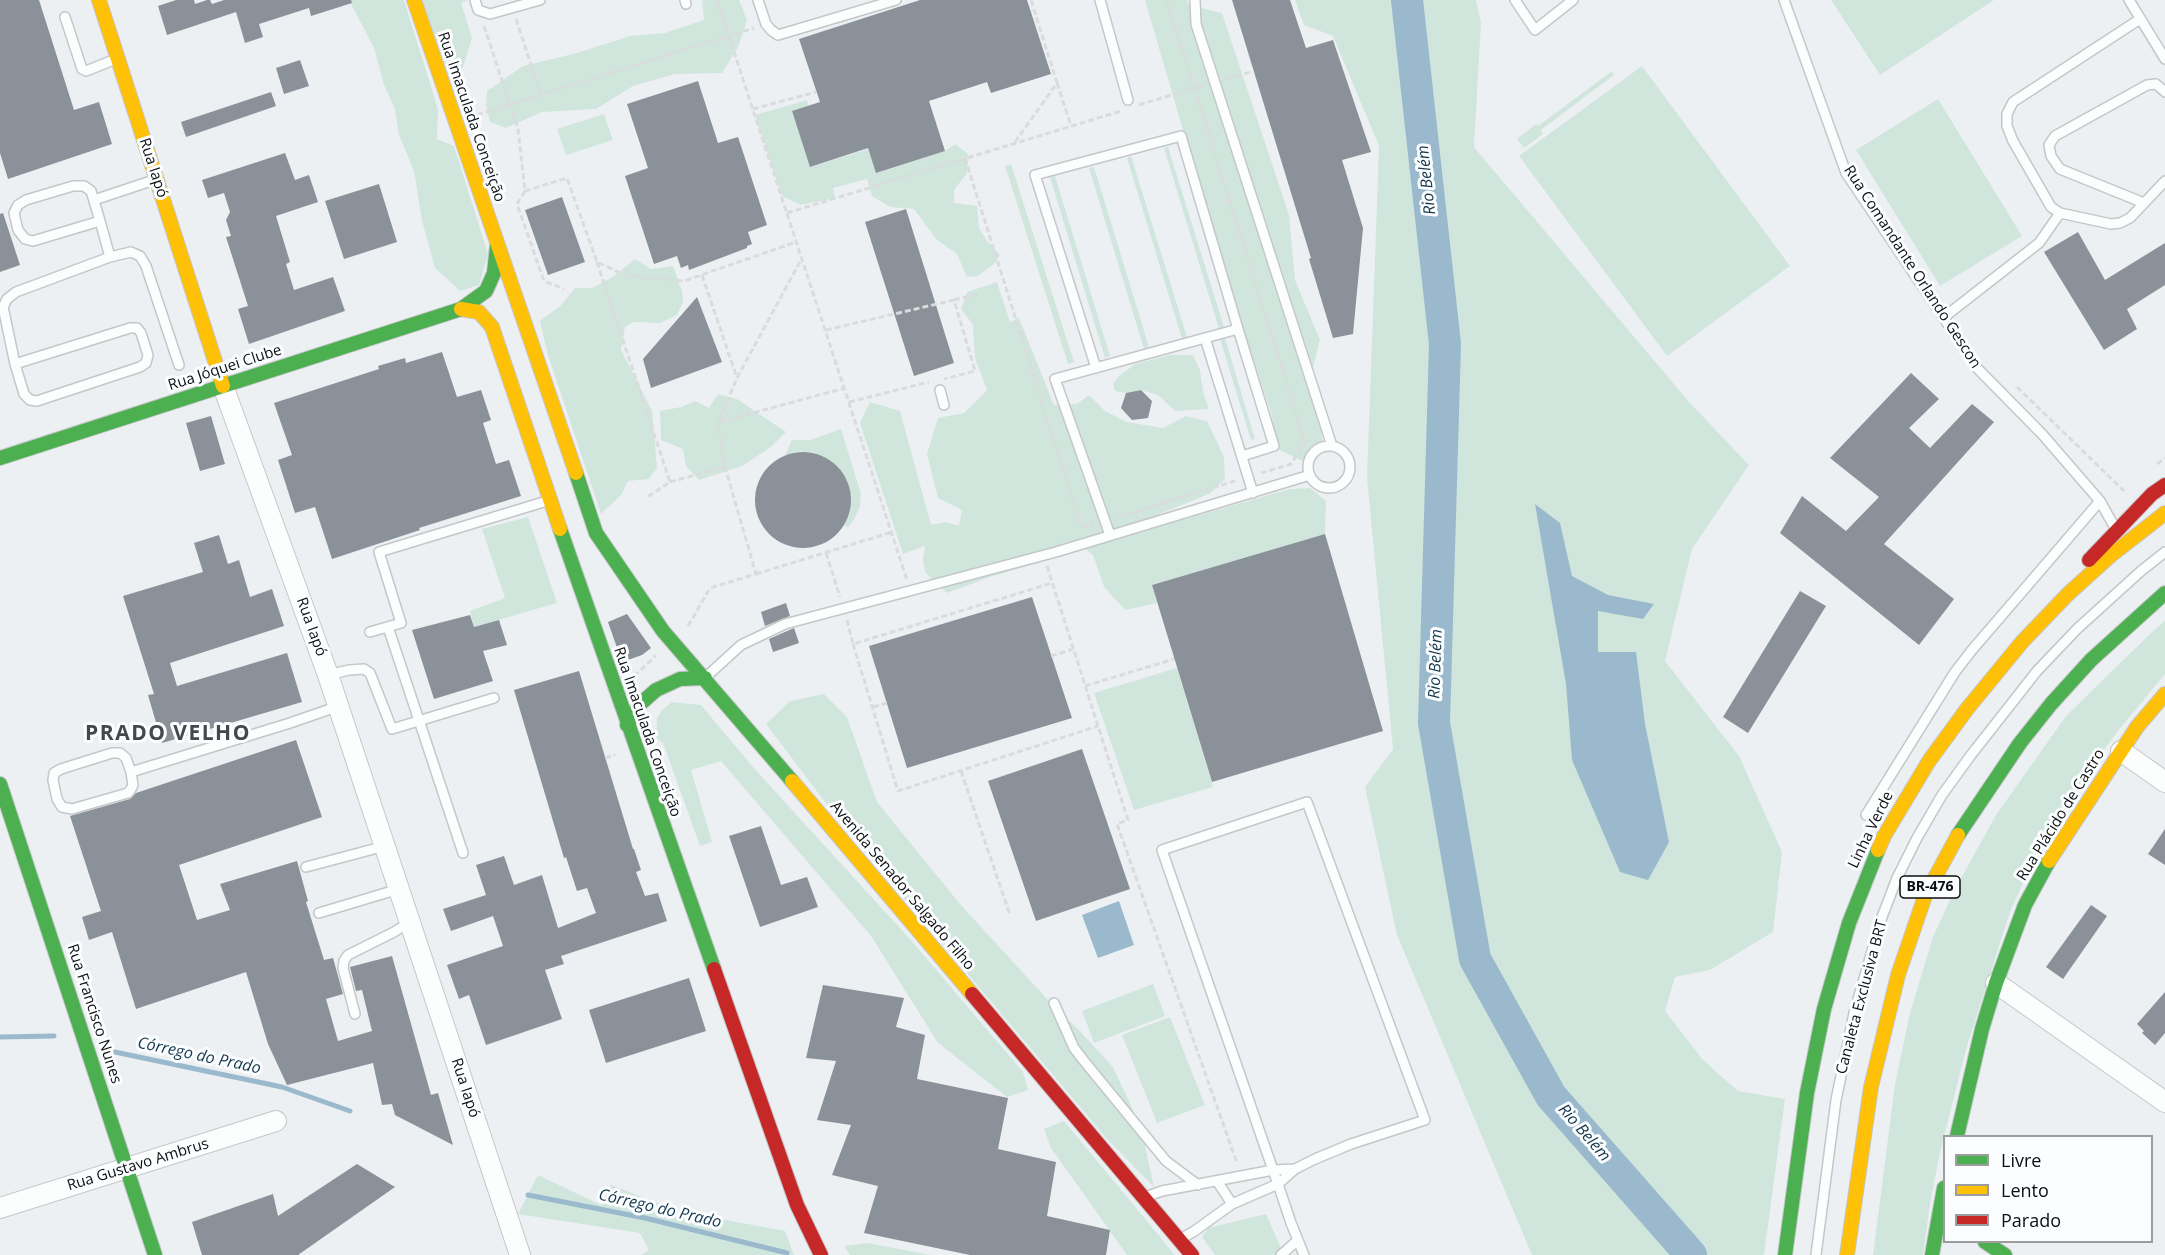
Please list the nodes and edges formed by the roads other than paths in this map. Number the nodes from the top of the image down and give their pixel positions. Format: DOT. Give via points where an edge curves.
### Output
graph roads {
  1 [pos="99,0"];
  2 [pos="414,0"];
  3 [pos="540,0"];
  4 [pos="758,0"];
  5 [pos="896,0"];
  6 [pos="1100,0"];
  7 [pos="1195,0"];
  8 [pos="1515,0"];
  9 [pos="1573,0"];
  10 [pos="1784,0"];
  11 [pos="2129,0"];
  12 [pos="477,5"];
  13 [pos="65,17"];
  14 [pos="2140,19"];
  15 [pos="118,59"];
  16 [pos="2165,59"];
  17 [pos="2165,92"];
  18 [pos="1128,104"];
  19 [pos="157,179"];
  20 [pos="2165,181"];
  21 [pos="94,200"];
  22 [pos="2144,203"];
  23 [pos="2060,213"];
  24 [pos="100,221"];
  25 [pos="498,245"];
  26 [pos="110,257"];
  27 [pos="460,309"];
  28 [pos="1943,318"];
  29 [pos="1238,329"];
  30 [pos="1205,338"];
  31 [pos="15,364"];
  32 [pos="179,365"];
  33 [pos="1096,368"];
  34 [pos="223,386"];
  35 [pos="940,390"];
  36 [pos="944,405"];
  37 [pos="1332,446"];
  38 [pos="1242,456"];
  39 [pos="0,459"];
  40 [pos="1310,475"];
  41 [pos="2165,485"];
  42 [pos="1253,493"];
  43 [pos="550,500"];
  44 [pos="2100,501"];
  45 [pos="2165,513"];
  46 [pos="2116,530"];
  47 [pos="596,533"];
  48 [pos="1110,536"];
  49 [pos="2165,552"];
  50 [pos="2165,593"];
  51 [pos="388,627"];
  52 [pos="370,633"];
  53 [pos="2022,642"];
  54 [pos="328,675"];
  55 [pos="705,678"];
  56 [pos="2165,694"];
  57 [pos="494,698"];
  58 [pos="339,706"];
  59 [pos="419,721"];
  60 [pos="627,725"];
  61 [pos="2121,751"];
  62 [pos="131,772"];
  63 [pos="2165,782"];
  64 [pos="0,784"];
  65 [pos="1866,815"];
  66 [pos="385,846"];
  67 [pos="463,853"];
  68 [pos="306,867"];
  69 [pos="399,889"];
  70 [pos="318,913"];
  71 [pos="410,922"];
  72 [pos="1996,983"];
  73 [pos="1054,1003"];
  74 [pos="355,1014"];
  75 [pos="2165,1102"];
  76 [pos="276,1121"];
  77 [pos="1957,1135"];
  78 [pos="127,1168"];
  79 [pos="1295,1169"];
  80 [pos="1273,1170"];
  81 [pos="1218,1181"];
  82 [pos="1278,1184"];
  83 [pos="1198,1185"];
  84 [pos="1144,1198"];
  85 [pos="1232,1204"];
  86 [pos="0,1208"];
  87 [pos="1942,1213"];
  88 [pos="1179,1239"];
  89 [pos="1298,1240"];
  90 [pos="1987,1243"];
  91 [pos="155,1255"];
  92 [pos="520,1255"];
  93 [pos="821,1255"];
  94 [pos="1192,1255"];
  95 [pos="1281,1255"];
  96 [pos="1304,1255"];
  97 [pos="1785,1255"];
  98 [pos="1816,1255"];
  99 [pos="1847,1255"];
  100 [pos="1932,1255"];
  101 [pos="2005,1255"];
  1 -- 15 [label="main road, Rua Iapó"];
  2 -- 25 [label="main road, Rua Imaculada Conceição"];
  3 -- 12 [label="lane" via="490,14"];
  4 -- 5 [label="lane" via="766,24 778,35"];
  6 -- 18 [label="lane"];
  7 -- 37 [label="lane" via="1196,24"];
  8 -- 9 [label="lane" via="1535,30"];
  10 -- 28 [label="lane, Rua Comandante Orlando Gescon" via="1846,173"];
  11 -- 14 [label="lane"];
  13 -- 15 [label="lane" via="82,69"];
  14 -- 16 [label="lane"];
  14 -- 23 [label="lane" via="2013,102 2007,114 2013,141 2051,207"];
  15 -- 19 [label="main road, Rua Iapó"];
  17 -- 22 [label="lane" via="2156,84 2146,85 2055,136 2049,145 2060,169"];
  19 -- 21 [label="lane"];
  19 -- 34 [label="main road, Rua Iapó"];
  20 -- 22 [label="lane"];
  21 -- 24 [label="lane"];
  21 -- 24 [label="lane" via="84,186 73,186 26,200 18,204 14,213 18,230 25,239 33,241"];
  22 -- 23 [label="lane" via="2120,223"];
  23 -- 28 [label="lane" via="2039,243"];
  24 -- 26 [label="lane"];
  25 -- 27 [label="main road, Rua Imaculada Conceição" via="494,273 486,291"];
  25 -- 47 [label="main road, Rua Imaculada Conceição"];
  26 -- 31 [label="lane" via="16,292 7,299 3,307"];
  26 -- 32 [label="lane" via="131,252 140,256"];
  27 -- 34 [label="main road, Rua Jóquei Clube"];
  27 -- 43 [label="main road, Rua Imaculada Conceição" via="479,312 492,327"];
  28 -- 44 [label="lane, Rua Comandante Orlando Gescon" via="1978,369"];
  29 -- 30 [label="lane"];
  29 -- 33 [label="lane" via="1181,136 1035,176"];
  29 -- 38 [label="lane" via="1274,446"];
  30 -- 33 [label="lane"];
  30 -- 38 [label="lane"];
  31 -- 31 [label="lane" via="130,328 141,333 148,355 140,367 37,401 24,394"];
  33 -- 48 [label="lane" via="1055,379"];
  34 -- 39 [label="main road, Rua Jóquei Clube"];
  34 -- 54 [label="street, Rua Iapó"];
  35 -- 36 [label="lane"];
  37 -- 40 [label="lane" via="1312,455"];
  37 -- 40 [label="lane" via="1350,462 1349,475 1342,485 1330,489 1318,485"];
  38 -- 42 [label="lane"];
  40 -- 42 [label="lane"];
  41 -- 46 [label="main road"];
  42 -- 48 [label="lane"];
  43 -- 51 [label="lane" via="378,552 401,623"];
  43 -- 60 [label="main road, Rua Imaculada Conceição"];
  44 -- 46 [label="lane, Rua Comandante Orlando Gescon"];
  44 -- 65 [label="lane" via="1966,657"];
  45 -- 53 [label="main road, Linha Verde" via="2110,556"];
  46 -- 53 [label="main road"];
  47 -- 55 [label="main road, Avenida Senador Salgado Filho" via="663,631"];
  48 -- 55 [label="lane" via="785,624 741,645"];
  49 -- 98 [label="lane, Canaleta Exclusiva BRT" via="2077,629 2037,671 1942,795 1897,878 1854,1013 1835,1109"];
  50 -- 99 [label="main road, BR-476" via="2091,660 2032,728 1965,822 1925,896 1898,975 1871,1086"];
  51 -- 52 [label="lane"];
  51 -- 59 [label="lane"];
  53 -- 97 [label="main road, Linha Verde" via="1929,761 1884,836 1867,874 1836,964 1814,1054"];
  54 -- 58 [label="street, Rua Iapó"];
  54 -- 59 [label="lane" via="364,669 370,673 392,729"];
  55 -- 60 [label="main road" via="680,680 656,690 639,705"];
  55 -- 84 [label="main road, Avenida Senador Salgado Filho"];
  56 -- 61 [label="main road, Rua Plácido de Castro"];
  57 -- 59 [label="lane"];
  58 -- 62 [label="lane"];
  58 -- 66 [label="street, Rua Iapó"];
  59 -- 67 [label="lane"];
  60 -- 93 [label="main road, Rua Imaculada Conceição" via="797,1205"];
  61 -- 63 [label="street"];
  61 -- 72 [label="main road, Rua Plácido de Castro" via="2039,878"];
  62 -- 62 [label="lane" via="133,785 128,793 72,809 62,807 57,799 53,780 54,773 61,769 120,753"];
  64 -- 78 [label="main road, Rua Francisco Nunes"];
  66 -- 68 [label="lane"];
  66 -- 69 [label="street, Rua Iapó"];
  69 -- 70 [label="lane"];
  69 -- 71 [label="street, Rua Iapó"];
  71 -- 74 [label="lane" via="348,955 344,961"];
  71 -- 92 [label="street, Rua Iapó"];
  72 -- 75 [label="street"];
  72 -- 77 [label="main road, Rua Plácido de Castro"];
  73 -- 83 [label="lane" via="1083,1061 1166,1161"];
  76 -- 78 [label="street, Rua Gustavo Ambrus"];
  78 -- 86 [label="street, Rua Gustavo Ambrus"];
  78 -- 91 [label="main road, Rua Francisco Nunes"];
  79 -- 80 [label="lane"];
  79 -- 80 [label="lane" via="1351,1144 1425,1120 1307,802 1162,850"];
  79 -- 82 [label="lane"];
  80 -- 81 [label="lane"];
  80 -- 82 [label="lane"];
  81 -- 83 [label="lane"];
  81 -- 85 [label="lane"];
  82 -- 85 [label="lane"];
  82 -- 89 [label="lane"];
  83 -- 84 [label="lane"];
  84 -- 88 [label="main road, Avenida Senador Salgado Filho"];
  85 -- 88 [label="lane"];
  87 -- 100 [label="main road"];
  88 -- 94 [label="main road, Avenida Senador Salgado Filho"];
  89 -- 95 [label="lane"];
  89 -- 96 [label="lane"];
  90 -- 101 [label="main road"];
}
